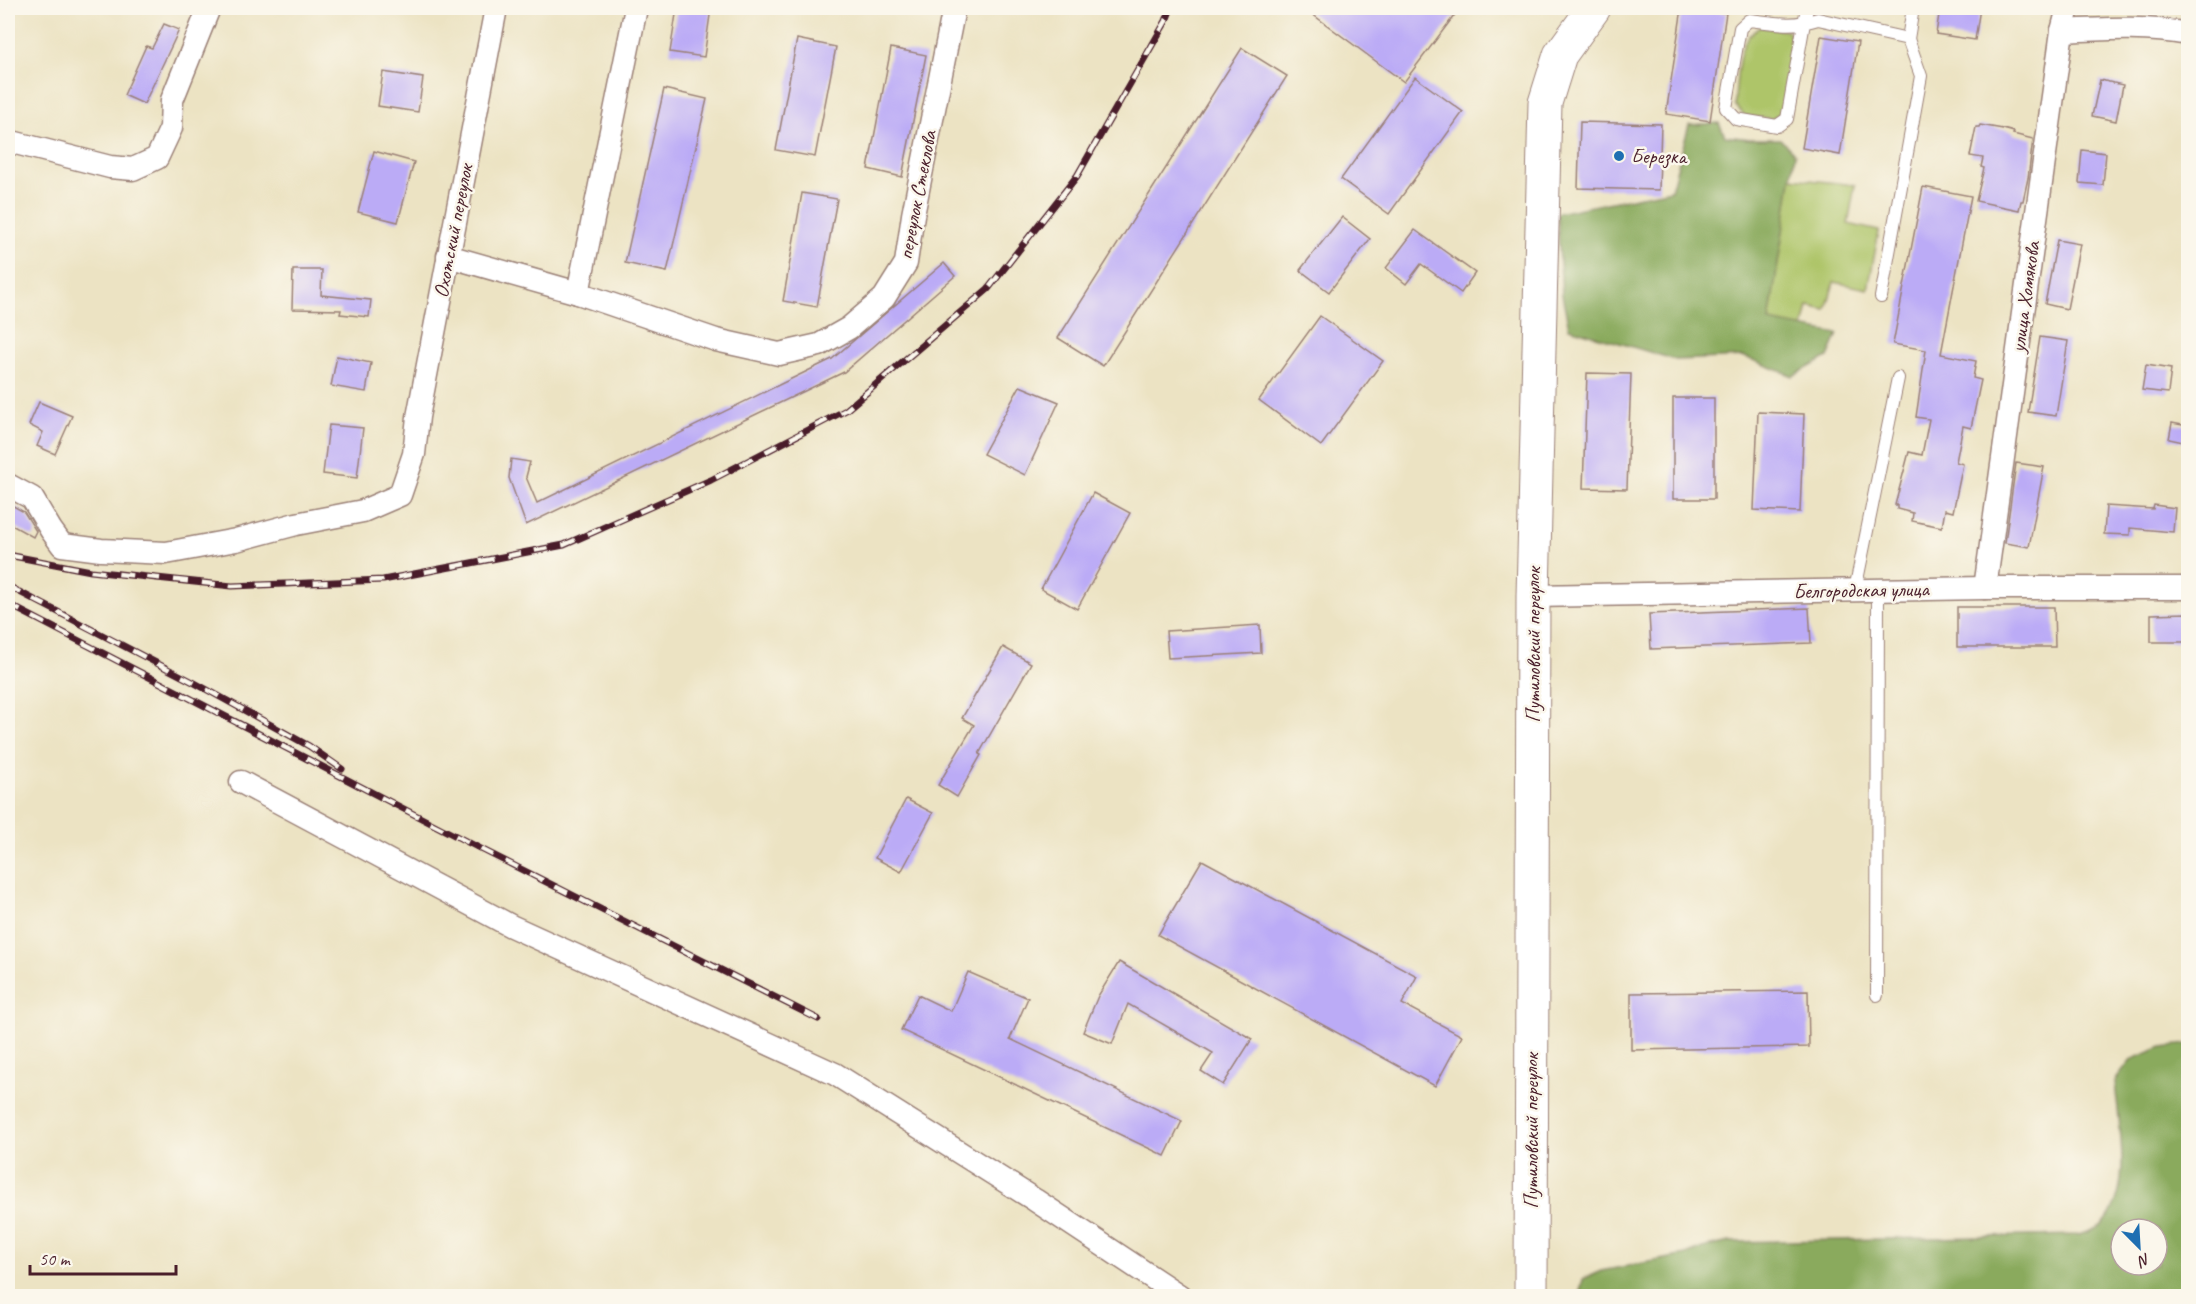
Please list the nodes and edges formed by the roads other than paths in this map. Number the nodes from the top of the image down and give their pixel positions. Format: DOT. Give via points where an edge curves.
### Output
graph roads {
  1 [pos="209,8"];
  2 [pos="496,8"];
  3 [pos="636,8"];
  4 [pos="954,8"];
  5 [pos="1594,8"];
  6 [pos="1807,8"];
  7 [pos="1913,8"];
  8 [pos="2068,8"];
  9 [pos="1803,23"];
  10 [pos="2062,31"];
  11 [pos="2188,34"];
  12 [pos="1908,39"];
  13 [pos="8,141"];
  14 [pos="448,256"];
  15 [pos="578,293"];
  16 [pos="1881,297"];
  17 [pos="1898,378"];
  18 [pos="8,485"];
  19 [pos="1985,588"];
  20 [pos="2188,588"];
  21 [pos="1855,590"];
  22 [pos="1878,590"];
  23 [pos="1533,596"];
  24 [pos="241,782"];
  25 [pos="1876,995"];
  26 [pos="1180,1296"];
  27 [pos="1531,1296"];
  1 -- 13 [label="street" via="172,100 171,128 157,158 133,169 110,167"];
  2 -- 14 [label="street, Охотский переулок"];
  3 -- 15 [label="street"];
  4 -- 15 [label="street, переулок Стеклова" via="906,263 884,298 849,328 819,345 780,354 685,331"];
  5 -- 23 [label="main road, Путиловский переулок" via="1560,55 1545,103"];
  6 -- 9 [label="lane"];
  7 -- 12 [label="lane"];
  8 -- 10 [label="street, улица Хомякова"];
  9 -- 9 [label="lane" via="1787,119 1777,126 1736,119 1726,108 1740,28 1749,20"];
  9 -- 12 [label="lane" via="1818,19"];
  10 -- 11 [label="street" via="2120,29"];
  10 -- 19 [label="street, улица Хомякова"];
  12 -- 16 [label="lane" via="1921,76"];
  14 -- 15 [label="street, переулок Стеклова"];
  14 -- 18 [label="street, Охотский переулок" via="414,454 400,495 363,510 166,552 62,545 32,498"];
  17 -- 21 [label="lane"];
  19 -- 20 [label="street, Белгородская улица"];
  19 -- 22 [label="street, Белгородская улица"];
  21 -- 22 [label="street, Белгородская улица"];
  21 -- 23 [label="street, Белгородская улица"];
  22 -- 25 [label="lane"];
  23 -- 27 [label="main road, Путиловский переулок"];
  24 -- 26 [label="street" via="511,926 835,1074"];
}
